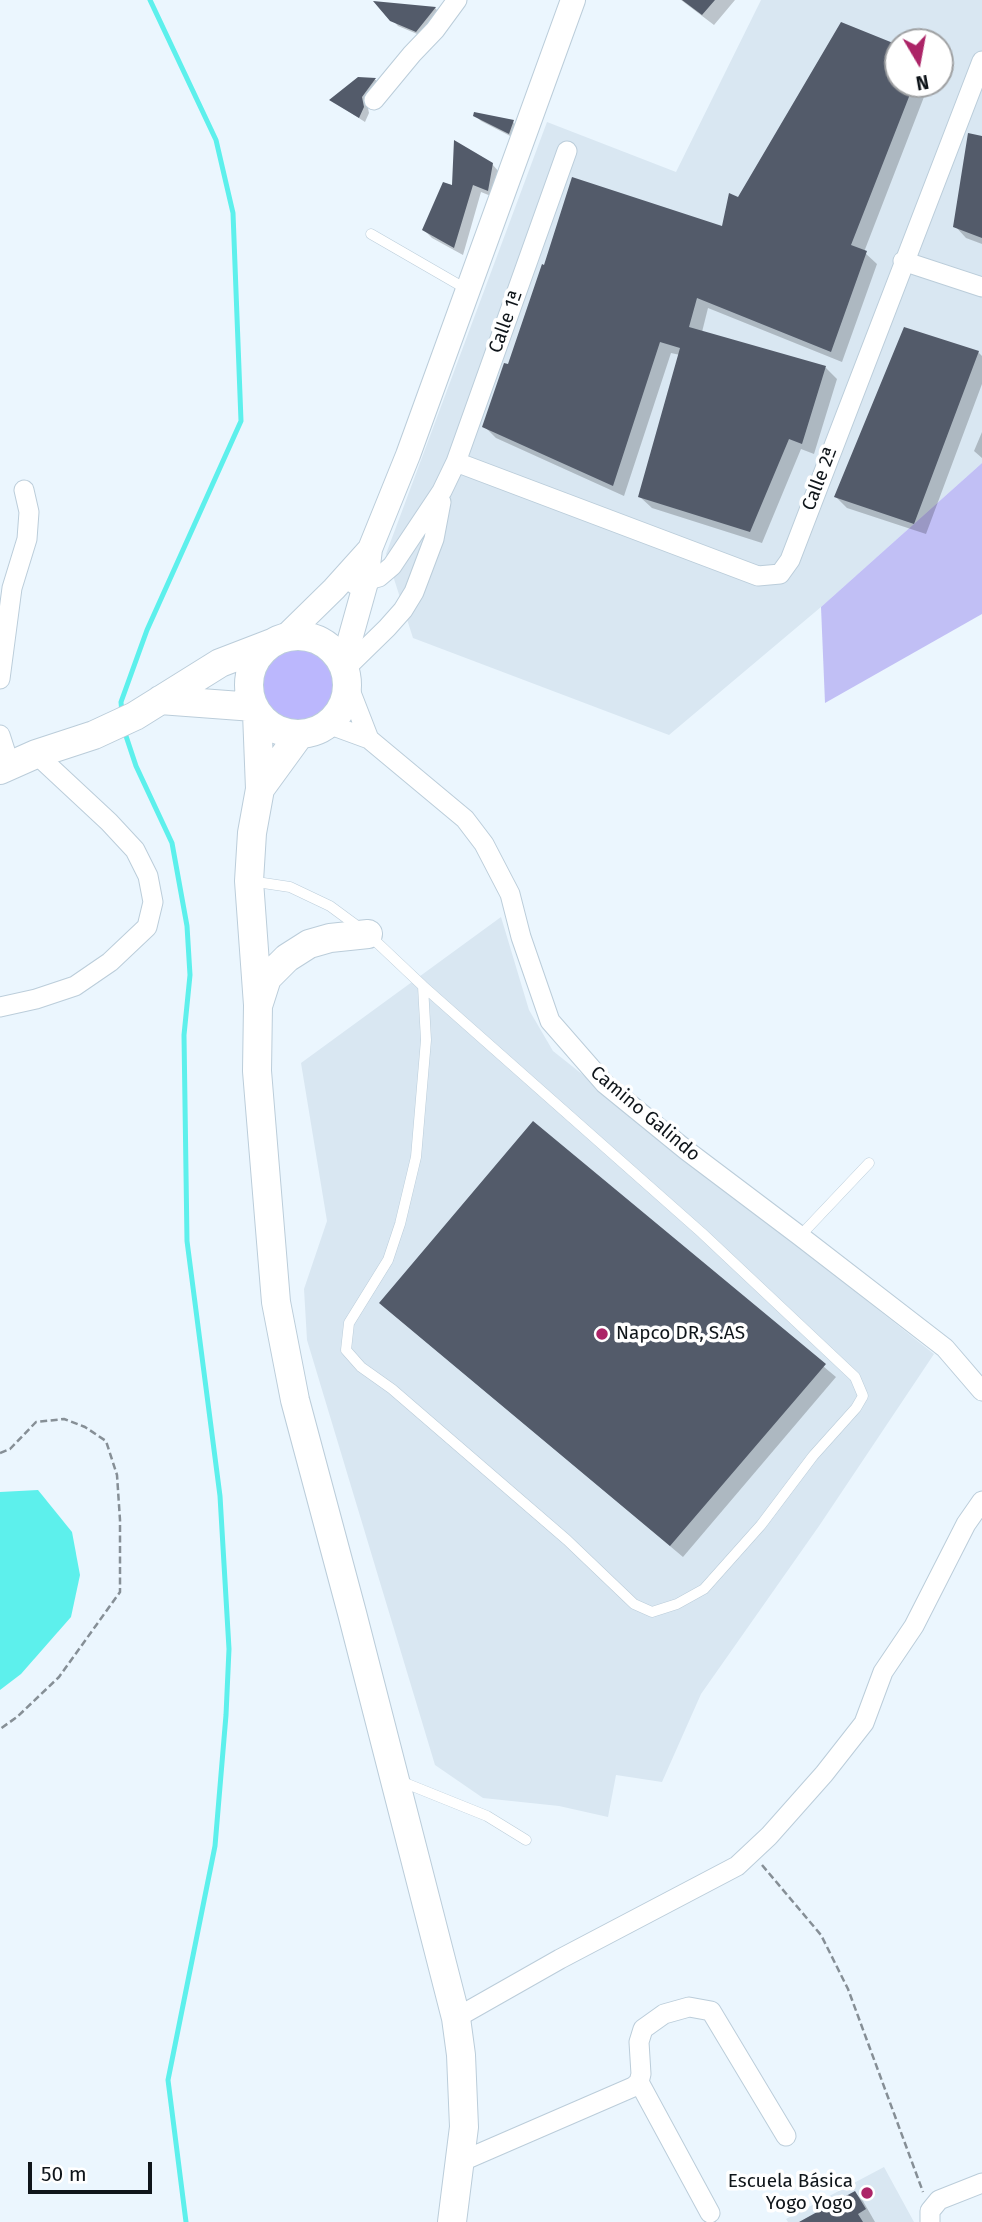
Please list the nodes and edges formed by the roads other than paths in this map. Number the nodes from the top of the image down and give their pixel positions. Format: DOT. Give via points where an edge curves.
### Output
graph roads {
  1 [pos="457,0"];
  2 [pos="573,0"];
  3 [pos="982,61"];
  4 [pos="374,100"];
  5 [pos="567,151"];
  6 [pos="372,234"];
  7 [pos="903,261"];
  8 [pos="982,287"];
  9 [pos="468,290"];
  10 [pos="456,462"];
  11 [pos="24,490"];
  12 [pos="442,492"];
  13 [pos="370,549"];
  14 [pos="366,582"];
  15 [pos="334,589"];
  16 [pos="278,640"];
  17 [pos="345,672"];
  18 [pos="0,678"];
  19 [pos="160,700"];
  20 [pos="256,710"];
  21 [pos="328,724"];
  22 [pos="300,734"];
  23 [pos="0,735"];
  24 [pos="369,739"];
  25 [pos="36,754"];
  26 [pos="5,768"];
  27 [pos="260,789"];
  28 [pos="249,881"];
  29 [pos="368,934"];
  30 [pos="423,986"];
  31 [pos="258,1005"];
  32 [pos="0,1007"];
  33 [pos="869,1163"];
  34 [pos="800,1236"];
  35 [pos="982,1391"];
  36 [pos="982,1501"];
  37 [pos="395,1778"];
  38 [pos="526,1840"];
  39 [pos="456,2018"];
  40 [pos="639,2082"];
  41 [pos="786,2136"];
  42 [pos="460,2162"];
  43 [pos="982,2183"];
  44 [pos="710,2213"];
  45 [pos="930,2217"];
  46 [pos="452,2222"];
  1 -- 4 [label="street"];
  2 -- 9 [label="street"];
  3 -- 7 [label="street, Calle 2ª"];
  5 -- 10 [label="street, Calle 1ª"];
  6 -- 9 [label="lane"];
  7 -- 8 [label="street"];
  7 -- 10 [label="street, Calle 2ª" via="790,560 780,574 758,576"];
  9 -- 13 [label="street"];
  10 -- 12 [label="street, Calle 1ª"];
  11 -- 18 [label="street" via="29,512 27,539 12,588"];
  12 -- 14 [label="street, Calle 1ª" via="392,566"];
  12 -- 17 [label="street, Calle 1ª" via="434,539 414,592"];
  13 -- 14 [label="street"];
  13 -- 15 [label="street"];
  14 -- 15 [label="street, Calle 1ª"];
  14 -- 17 [label="street"];
  15 -- 16 [label="street"];
  16 -- 17 [label="main road" via="297,636 323,642 334,651"];
  16 -- 19 [label="main road" via="220,663"];
  16 -- 20 [label="main road" via="259,655 251,671 249,689"];
  17 -- 21 [label="main road" via="341,709"];
  17 -- 24 [label="street, Camino Galindo"];
  19 -- 20 [label="main road"];
  19 -- 25 [label="main road" via="94,734"];
  20 -- 22 [label="main road" via="269,725"];
  20 -- 27 [label="main road"];
  21 -- 22 [label="main road"];
  21 -- 24 [label="street, Camino Galindo"];
  22 -- 27 [label="main road"];
  23 -- 26 [label="street"];
  24 -- 34 [label="street, Camino Galindo" via="465,819 484,844 510,894 550,1021 567,1043 605,1084"];
  25 -- 26 [label="main road"];
  25 -- 32 [label="street" via="135,850 148,876 153,902 147,928 110,962 75,986"];
  27 -- 28 [label="main road" via="251,833"];
  28 -- 29 [label="lane" via="290,887 330,906"];
  28 -- 31 [label="main road"];
  29 -- 30 [label="lane"];
  29 -- 31 [label="main road" via="309,944 287,958 267,978"];
  30 -- 30 [label="lane" via="426,1040 416,1157 388,1260 349,1323 346,1350 567,1540 634,1604 652,1612 677,1604 704,1589 863,1396 855,1377 702,1233"];
  31 -- 37 [label="main road" via="257,1071 276,1302 295,1400"];
  33 -- 34 [label="lane"];
  34 -- 35 [label="street, Camino Galindo" via="945,1348"];
  36 -- 39 [label="street" via="914,1626 883,1672 864,1723 752,1853 737,1866"];
  37 -- 38 [label="lane" via="487,1816"];
  37 -- 39 [label="main road"];
  39 -- 42 [label="main road" via="464,2127"];
  40 -- 41 [label="street" via="643,2029 664,2014 689,2007 711,2011"];
  40 -- 42 [label="street"];
  40 -- 44 [label="street"];
  42 -- 46 [label="main road"];
  43 -- 45 [label="street" via="939,2200"];
}
